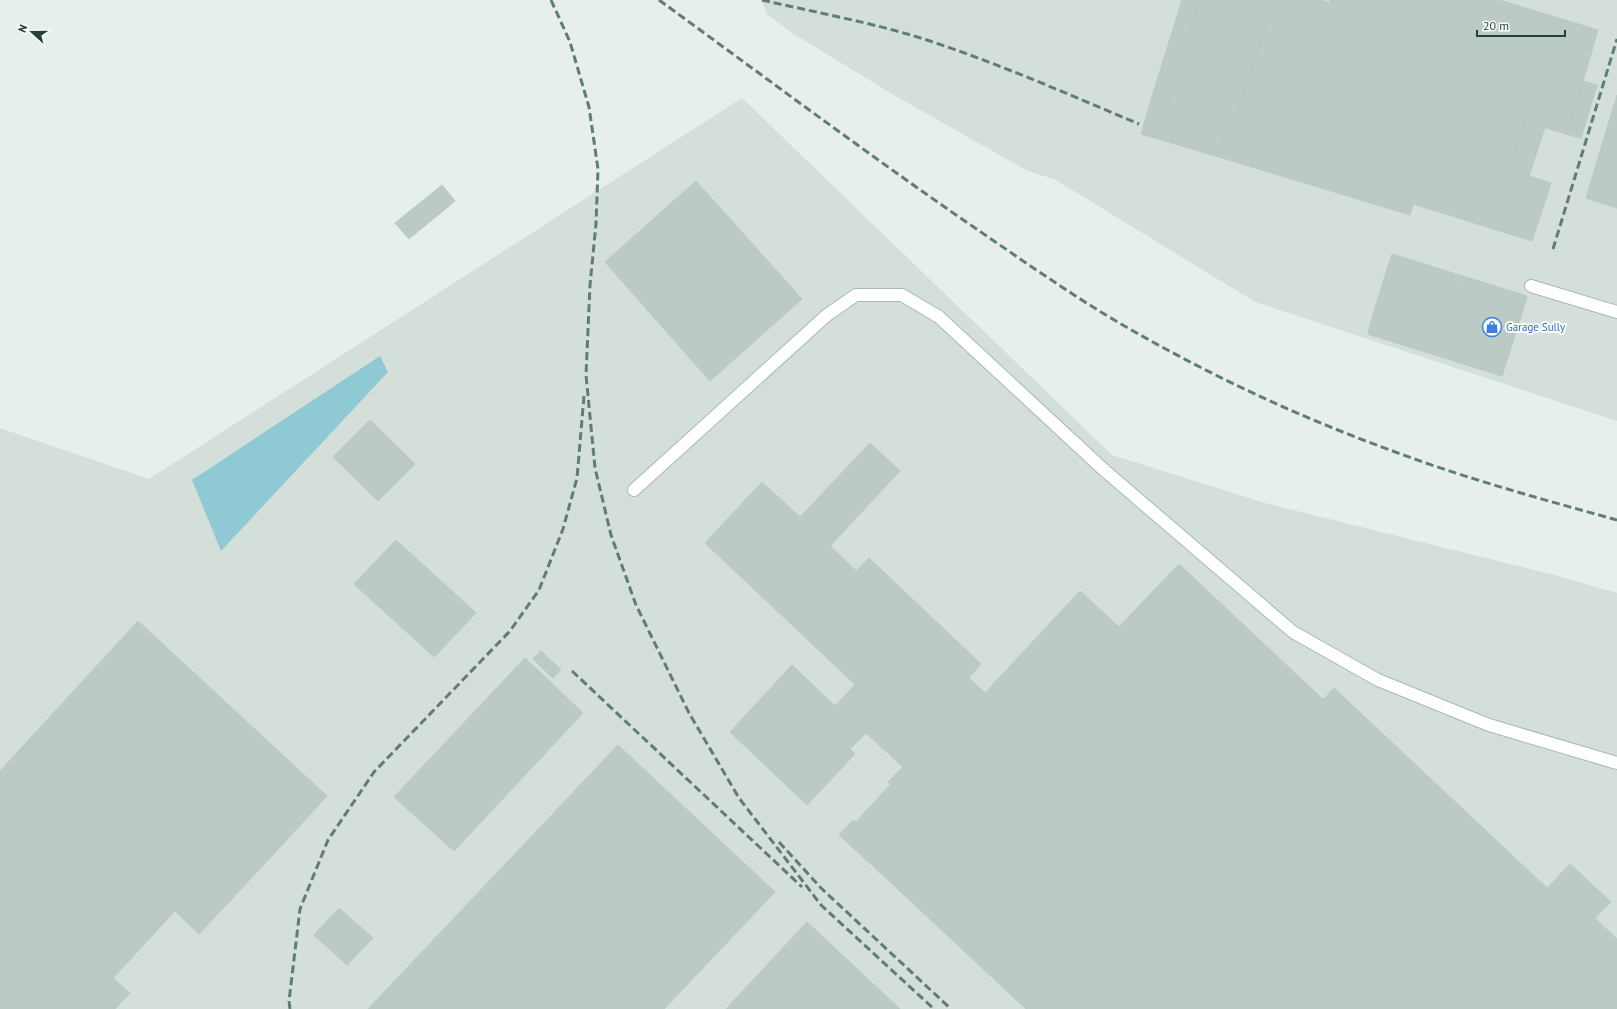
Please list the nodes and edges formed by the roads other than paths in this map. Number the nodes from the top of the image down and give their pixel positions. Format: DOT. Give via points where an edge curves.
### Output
graph roads {
  1 [pos="1531,286"];
  2 [pos="1617,312"];
  3 [pos="634,490"];
  4 [pos="1617,763"];
  1 -- 2 [label="lane"];
  3 -- 4 [label="lane" via="827,315 856,295 902,295 939,317 1104,470 1293,632 1378,680 1489,725"];
}
